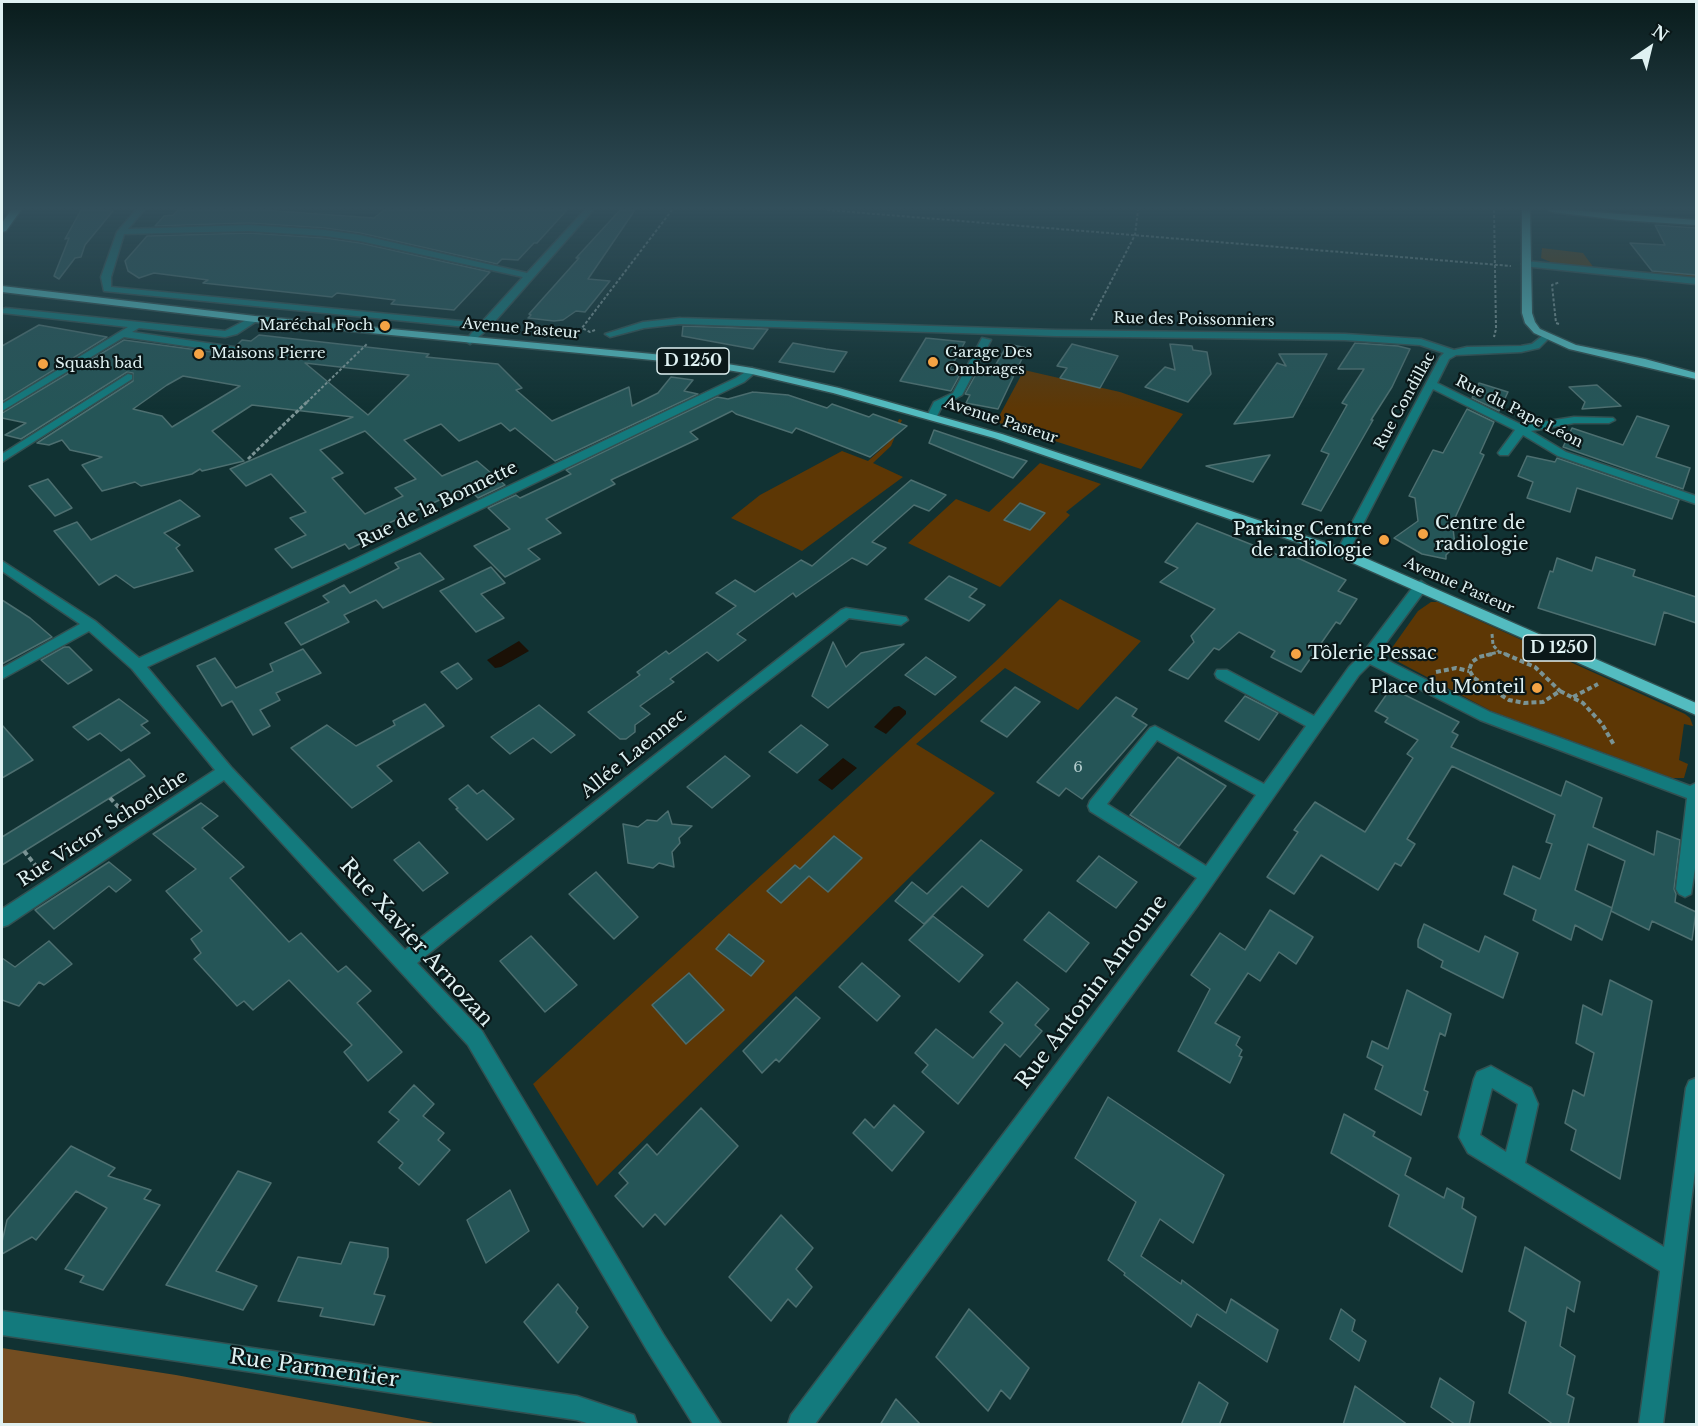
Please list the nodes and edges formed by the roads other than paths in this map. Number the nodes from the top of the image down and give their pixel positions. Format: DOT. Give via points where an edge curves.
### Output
graph roads {
  1 [pos="530,276"];
  2 [pos="106,277"];
  3 [pos="1526,277"];
  4 [pos="1642,277"];
  5 [pos="1696,281"];
  6 [pos="2,290"];
  7 [pos="6,311"];
  8 [pos="255,320"];
  9 [pos="139,324"];
  10 [pos="486,326"];
  11 [pos="225,333"];
  12 [pos="122,334"];
  13 [pos="610,334"];
  14 [pos="1546,336"];
  15 [pos="986,340"];
  16 [pos="470,341"];
  17 [pos="210,345"];
  18 [pos="234,350"];
  19 [pos="1453,353"];
  20 [pos="752,371"];
  21 [pos="1696,376"];
  22 [pos="128,378"];
  23 [pos="1431,384"];
  24 [pos="2,408"];
  25 [pos="932,416"];
  26 [pos="1609,420"];
  27 [pos="1521,429"];
  28 [pos="1504,453"];
  29 [pos="2,459"];
  30 [pos="1696,500"];
  31 [pos="1342,554"];
  32 [pos="2,564"];
  33 [pos="1421,586"];
  34 [pos="901,620"];
  35 [pos="90,624"];
  36 [pos="1368,657"];
  37 [pos="137,665"];
  38 [pos="2,674"];
  39 [pos="1222,674"];
  40 [pos="1696,709"];
  41 [pos="1317,725"];
  42 [pos="225,771"];
  43 [pos="1696,789"];
  44 [pos="1268,794"];
  45 [pos="1696,795"];
  46 [pos="1208,876"];
  47 [pos="1685,889"];
  48 [pos="2,919"];
  49 [pos="405,961"];
  50 [pos="1696,1088"];
  51 [pos="1513,1168"];
  52 [pos="1672,1265"];
  53 [pos="2,1323"];
  54 [pos="625,1425"];
  55 [pos="709,1425"];
  56 [pos="800,1425"];
  57 [pos="1651,1425"];
  1 -- 10 [label="street"];
  2 -- 10 [label="street" via="107,289"];
  3 -- 14 [label="main road" via="1530,323"];
  4 -- 5 [label="street"];
  6 -- 8 [label="main road, Avenue Pasteur / D 1250"];
  7 -- 9 [label="street"];
  8 -- 11 [label="street"];
  8 -- 16 [label="main road, Avenue Pasteur / D 1250"];
  9 -- 11 [label="street"];
  9 -- 12 [label="street"];
  10 -- 16 [label="street"];
  11 -- 17 [label="street"];
  12 -- 17 [label="street"];
  12 -- 24 [label="street"];
  13 -- 19 [label="street, Rue des Poissonniers" via="680,321 1344,337 1421,342"];
  14 -- 19 [label="street, Rue Condillac" via="1521,349"];
  14 -- 21 [label="main road" via="1573,347"];
  15 -- 25 [label="street" via="957,395 938,404"];
  16 -- 20 [label="main road, Avenue Pasteur / D 1250" via="648,356"];
  17 -- 18 [label="street"];
  19 -- 23 [label="street, Rue Condillac" via="1445,357"];
  20 -- 25 [label="main road, Avenue Pasteur / D 1250"];
  20 -- 37 [label="street, Rue de la Bonnette" via="356,564"];
  22 -- 29 [label="street"];
  23 -- 27 [label="street, Rue du Pape Léon"];
  23 -- 31 [label="street, Rue Condillac"];
  25 -- 31 [label="main road, Avenue Pasteur / D 1250"];
  26 -- 27 [label="street" via="1574,420"];
  27 -- 28 [label="street"];
  27 -- 30 [label="street, Rue du Pape Léon" via="1562,454"];
  31 -- 33 [label="main road, Avenue Pasteur / D 1250"];
  32 -- 35 [label="street, Rue Xavier Arnozan"];
  33 -- 36 [label="street, Rue Antonin Antoune"];
  33 -- 40 [label="main road, Avenue Pasteur / D 1250"];
  34 -- 49 [label="street, Allée Laennec" via="846,613"];
  35 -- 37 [label="street, Rue Xavier Arnozan"];
  35 -- 38 [label="street"];
  36 -- 41 [label="street, Rue Antonin Antoune"];
  36 -- 45 [label="street" via="1485,716"];
  37 -- 42 [label="street, Rue Xavier Arnozan"];
  39 -- 41 [label="street"];
  41 -- 44 [label="street, Rue Antonin Antoune"];
  42 -- 48 [label="street, Rue Victor Schoelche"];
  42 -- 49 [label="street, Rue Xavier Arnozan"];
  43 -- 45 [label="street"];
  44 -- 46 [label="street, Rue Antonin Antoune"];
  44 -- 46 [label="street" via="1155,732 1096,806"];
  45 -- 47 [label="street"];
  46 -- 56 [label="street, Rue Antonin Antoune"];
  49 -- 55 [label="street, Rue Xavier Arnozan" via="475,1038 655,1342"];
  50 -- 52 [label="street"];
  51 -- 52 [label="street"];
  52 -- 57 [label="street"];
  53 -- 54 [label="street, Rue Parmentier" via="577,1408"];
}
